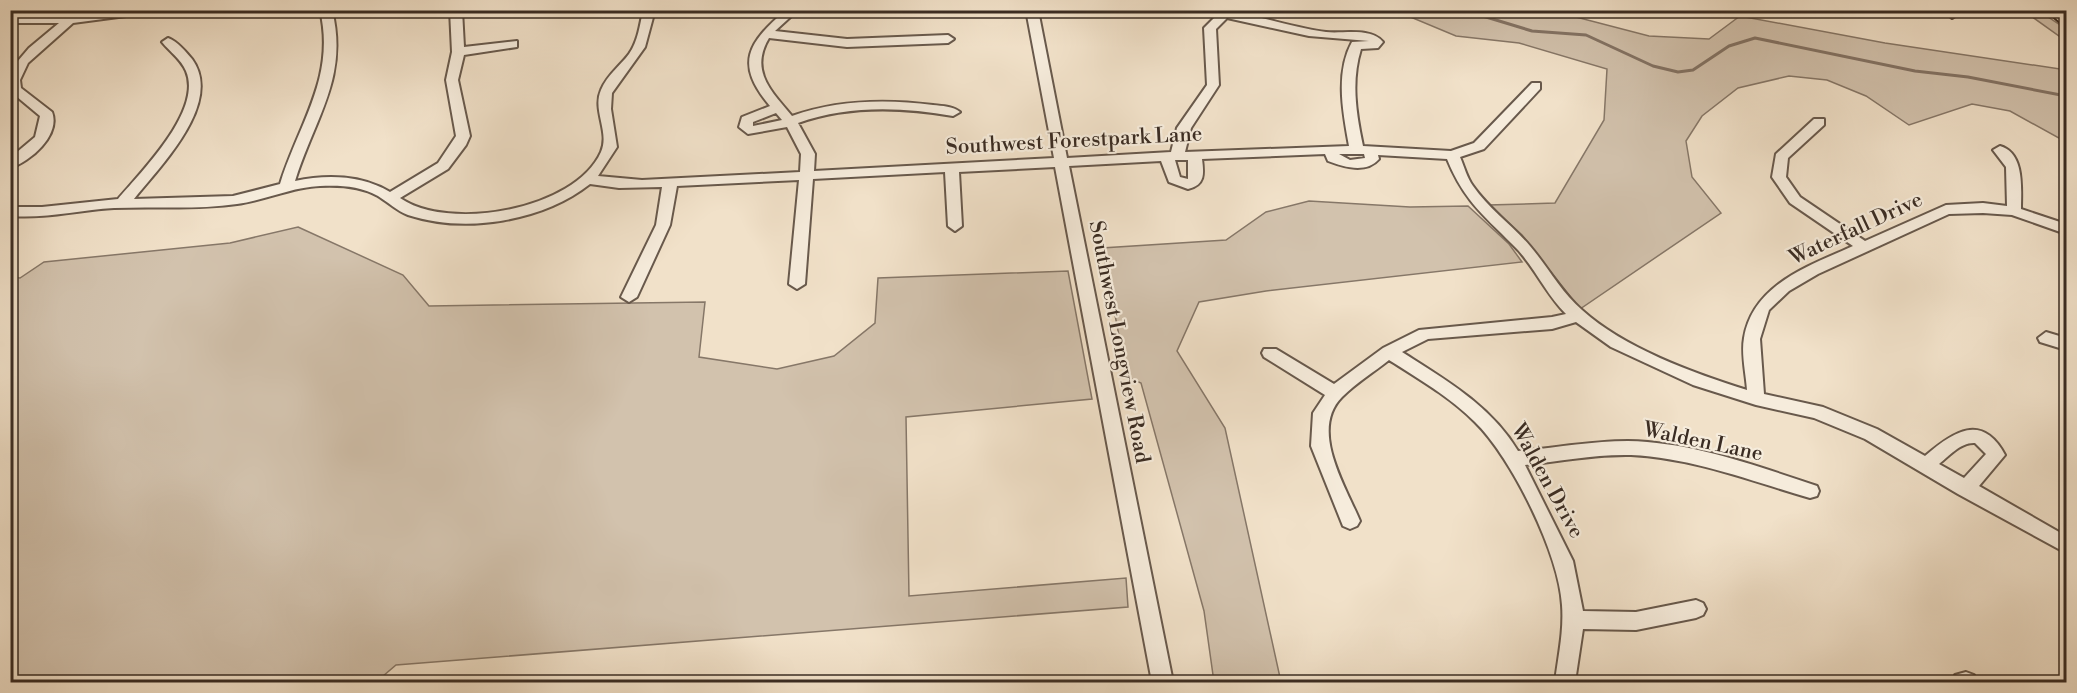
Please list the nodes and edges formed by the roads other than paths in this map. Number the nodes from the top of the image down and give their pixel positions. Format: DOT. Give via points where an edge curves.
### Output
graph roads {
  1 [pos="149,10"];
  2 [pos="326,10"];
  3 [pos="456,10"];
  4 [pos="649,10"];
  5 [pos="793,10"];
  6 [pos="1032,10"];
  7 [pos="2054,10"];
  8 [pos="1218,12"];
  9 [pos="16,19"];
  10 [pos="2067,19"];
  11 [pos="70,20"];
  12 [pos="766,34"];
  13 [pos="1344,37"];
  14 [pos="948,39"];
  15 [pos="168,42"];
  16 [pos="513,44"];
  17 [pos="1356,45"];
  18 [pos="458,52"];
  19 [pos="1536,86"];
  20 [pos="779,108"];
  21 [pos="953,112"];
  22 [pos="790,120"];
  23 [pos="1820,122"];
  24 [pos="1364,150"];
  25 [pos="2000,150"];
  26 [pos="1452,155"];
  27 [pos="1195,156"];
  28 [pos="1172,158"];
  29 [pos="1061,163"];
  30 [pos="10,164"];
  31 [pos="952,169"];
  32 [pos="807,176"];
  33 [pos="588,179"];
  34 [pos="670,183"];
  35 [pos="286,188"];
  36 [pos="390,198"];
  37 [pos="123,203"];
  38 [pos="10,211"];
  39 [pos="2014,212"];
  40 [pos="955,226"];
  41 [pos="2067,230"];
  42 [pos="1864,247"];
  43 [pos="797,284"];
  44 [pos="629,297"];
  45 [pos="1578,316"];
  46 [pos="2046,338"];
  47 [pos="2067,344"];
  48 [pos="1389,352"];
  49 [pos="1270,353"];
  50 [pos="1335,393"];
  51 [pos="1756,399"];
  52 [pos="1513,459"];
  53 [pos="1925,466"];
  54 [pos="1965,489"];
  55 [pos="1810,491"];
  56 [pos="1350,521"];
  57 [pos="2067,545"];
  58 [pos="1696,609"];
  59 [pos="1575,619"];
  60 [pos="1162,682"];
  61 [pos="1565,682"];
  1 -- 11 [label="street"];
  2 -- 35 [label="street" via="333,48 328,79 292,162"];
  3 -- 18 [label="street"];
  4 -- 33 [label="street" via="640,45 605,96 611,133 609,153"];
  5 -- 12 [label="street"];
  6 -- 29 [label="street, Southwest Longview Road"];
  7 -- 10 [label="main road"];
  8 -- 13 [label="street" via="1288,29"];
  8 -- 28 [label="street" via="1210,28 1209,42 1213,85 1183,129"];
  9 -- 11 [label="street"];
  11 -- 30 [label="street" via="21,62 12,77 24,100 47,115 48,126 40,140"];
  12 -- 14 [label="street" via="848,43"];
  12 -- 20 [label="street" via="757,48 753,67 762,87"];
  13 -- 17 [label="street"];
  13 -- 17 [label="street" via="1368,37 1377,42"];
  15 -- 37 [label="street" via="186,59 195,79 194,100 185,122"];
  16 -- 18 [label="street"];
  17 -- 24 [label="street" via="1348,66 1347,88"];
  18 -- 36 [label="street" via="453,80 463,135 459,145 443,166"];
  19 -- 26 [label="street, Southwest Forestpark Lane" via="1479,146"];
  20 -- 22 [label="street"];
  20 -- 22 [label="street" via="747,120 747,130"];
  21 -- 22 [label="street" via="910,106 838,109"];
  22 -- 32 [label="street" via="806,146"];
  23 -- 42 [label="street" via="1781,157 1779,177 1795,200"];
  24 -- 26 [label="street, Southwest Forestpark Lane"];
  24 -- 27 [label="street, Southwest Forestpark Lane"];
  25 -- 39 [label="street" via="2013,168"];
  26 -- 45 [label="street" via="1465,186 1524,248"];
  27 -- 28 [label="street, Southwest Forestpark Lane"];
  27 -- 28 [label="street" via="1197,175 1188,185 1174,179"];
  28 -- 29 [label="street, Southwest Forestpark Lane"];
  29 -- 31 [label="street, Southwest Forestpark Lane"];
  29 -- 60 [label="street, Southwest Longview Road"];
  31 -- 32 [label="street, Southwest Forestpark Lane"];
  31 -- 40 [label="street"];
  32 -- 34 [label="street, Southwest Forestpark Lane"];
  32 -- 43 [label="street"];
  33 -- 34 [label="street, Southwest Forestpark Lane" via="619,184"];
  33 -- 36 [label="street" via="544,203 491,217 433,216 412,211"];
  34 -- 44 [label="street" via="663,225"];
  35 -- 36 [label="street" via="336,182 377,190"];
  35 -- 37 [label="street" via="236,200"];
  37 -- 38 [label="street"];
  39 -- 41 [label="street, Waterfall Drive"];
  39 -- 42 [label="street, Waterfall Drive" via="1983,208 1946,210"];
  42 -- 51 [label="street, Waterfall Drive" via="1783,287 1762,308 1752,339"];
  45 -- 48 [label="street" via="1552,323 1425,334"];
  45 -- 51 [label="street" via="1617,343 1699,381"];
  46 -- 47 [label="street"];
  48 -- 50 [label="street"];
  48 -- 52 [label="street, Walden Drive" via="1463,402 1493,428"];
  49 -- 50 [label="street"];
  50 -- 56 [label="street" via="1322,413 1320,446"];
  51 -- 53 [label="street" via="1817,412 1871,434"];
  52 -- 55 [label="street, Walden Lane" via="1646,448"];
  52 -- 59 [label="street, Walden Drive" via="1566,564"];
  53 -- 54 [label="street"];
  53 -- 54 [label="street" via="1960,436 1972,434 1983,439 1996,455"];
  54 -- 57 [label="street"];
  58 -- 59 [label="street" via="1670,618 1613,624"];
  59 -- 61 [label="street, Walden Drive"];
}
